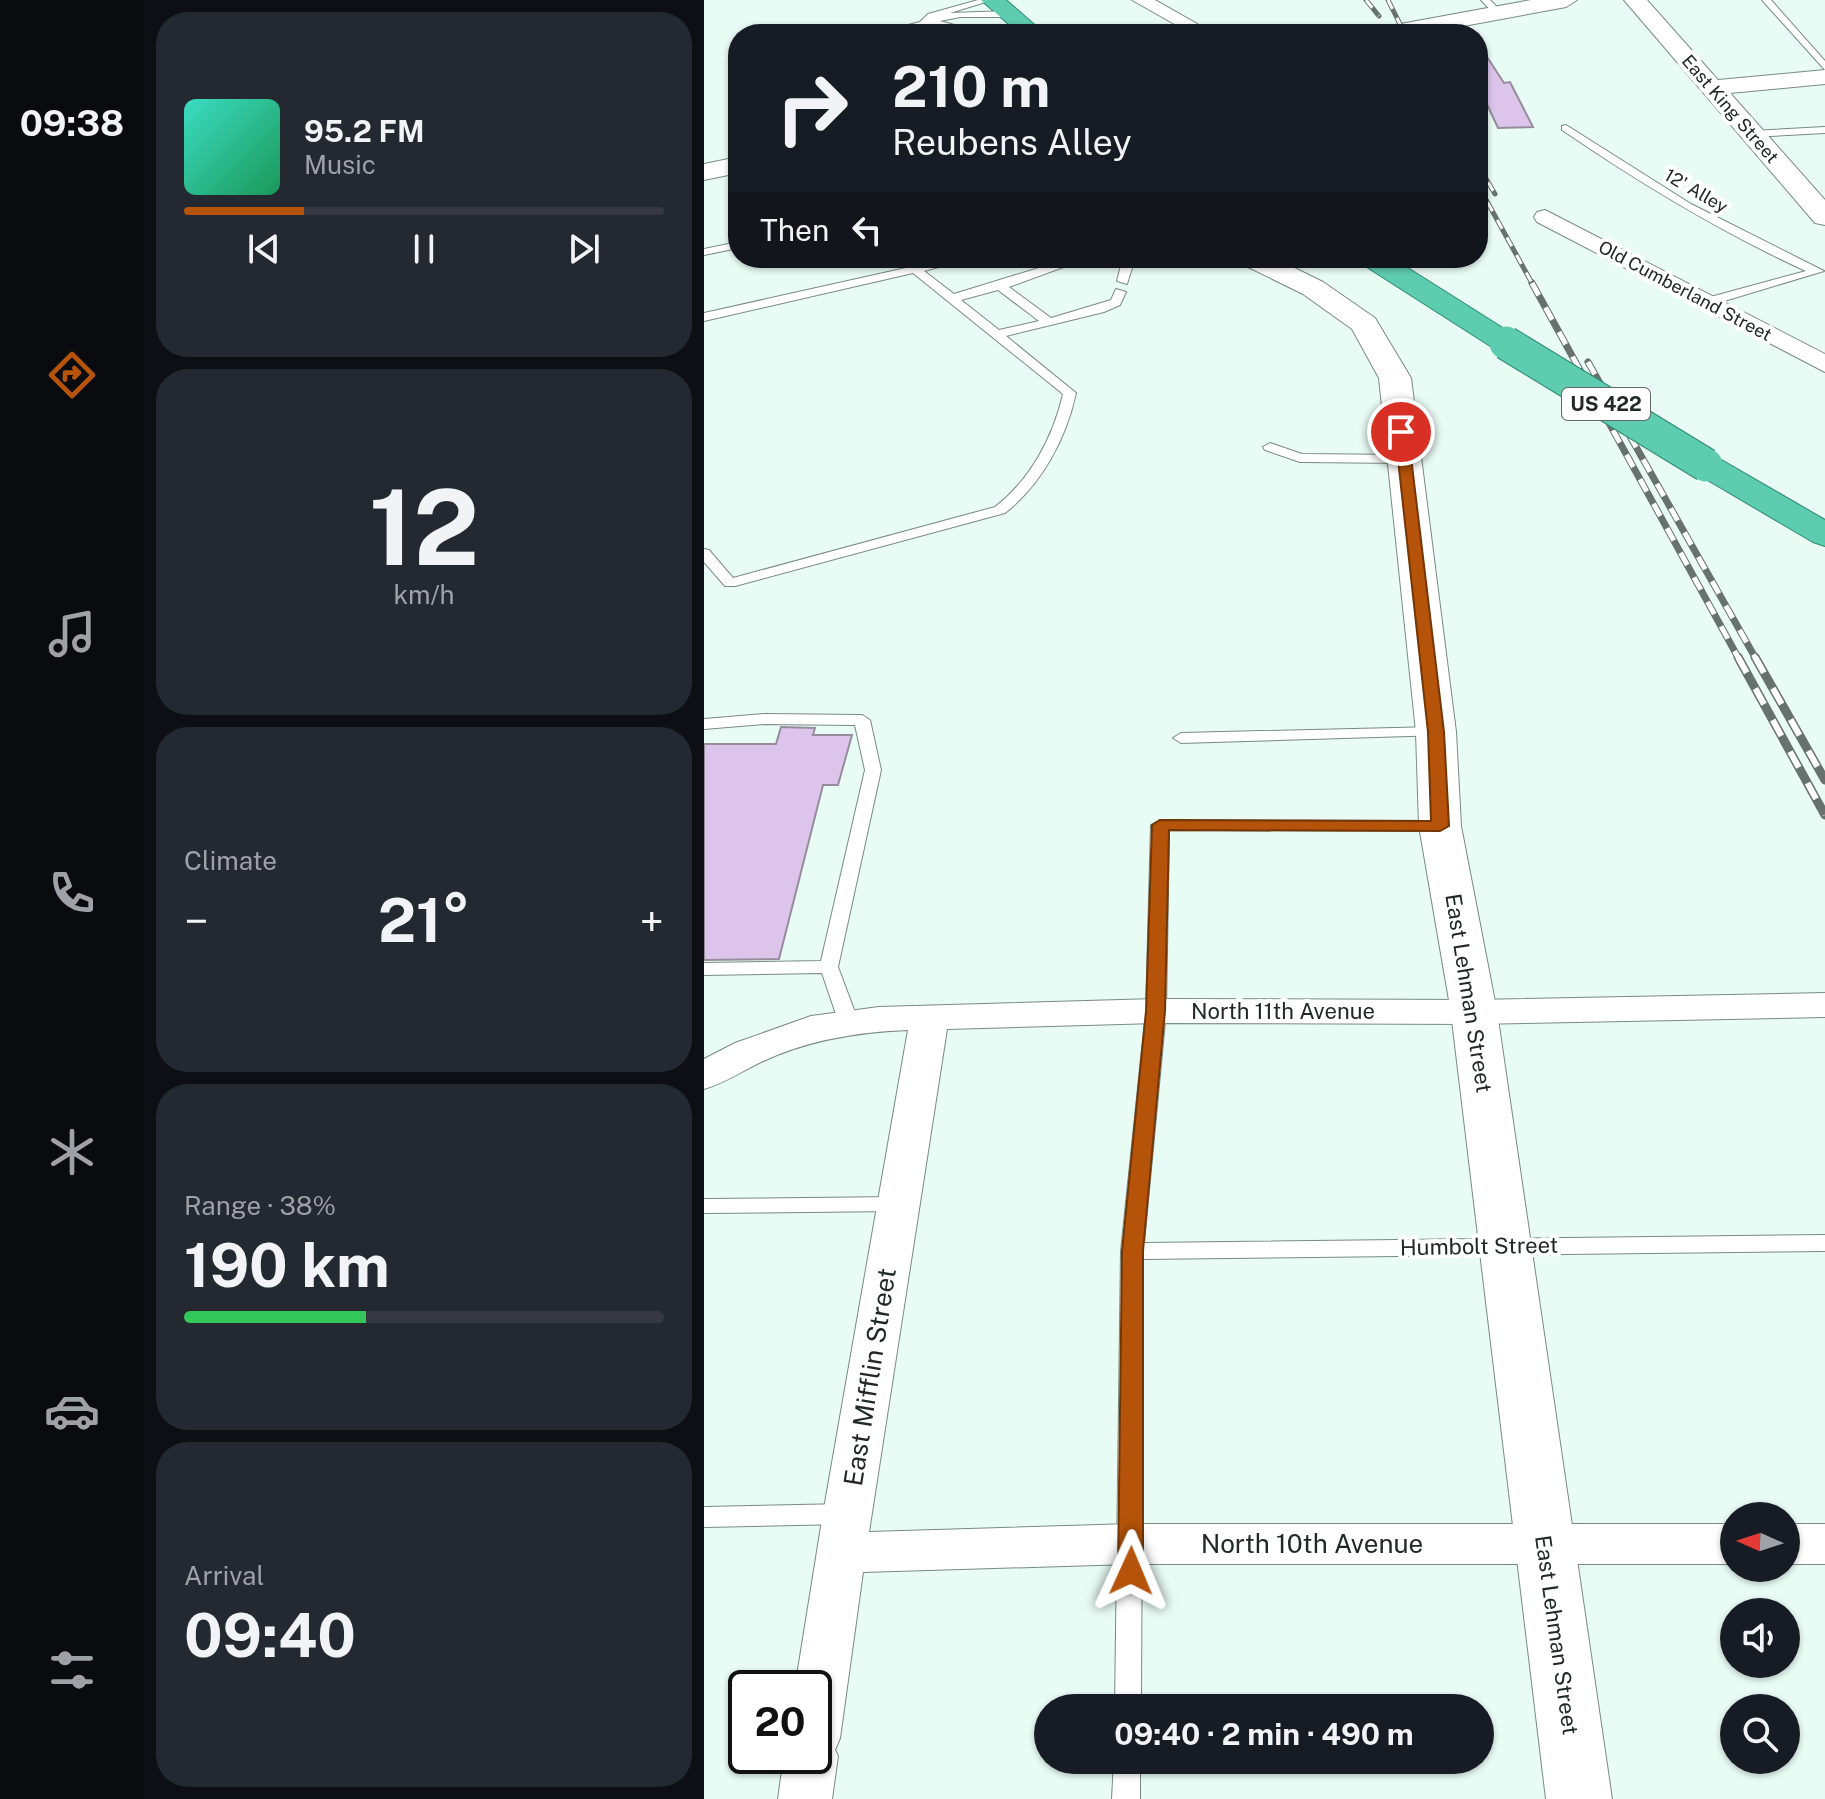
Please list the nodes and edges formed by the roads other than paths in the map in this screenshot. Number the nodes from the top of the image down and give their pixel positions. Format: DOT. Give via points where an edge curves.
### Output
graph roads {
  1 [pos="1141,0"];
  2 [pos="1566,0"];
  3 [pos="1635,0"];
  4 [pos="1766,0"];
  5 [pos="996,5"];
  6 [pos="1491,6"];
  7 [pos="924,22"];
  8 [pos="921,24"];
  9 [pos="949,24"];
  10 [pos="1021,24"];
  11 [pos="1187,24"];
  12 [pos="1422,24"];
  13 [pos="1825,67"];
  14 [pos="1825,77"];
  15 [pos="1712,88"];
  16 [pos="1566,128"];
  17 [pos="1825,130"];
  18 [pos="1751,134"];
  19 [pos="728,167"];
  20 [pos="704,172"];
  21 [pos="1545,217"];
  22 [pos="1825,217"];
  23 [pos="728,247"];
  24 [pos="704,252"];
  25 [pos="914,268"];
  26 [pos="925,268"];
  27 [pos="1053,268"];
  28 [pos="1126,268"];
  29 [pos="1272,268"];
  30 [pos="1388,268"];
  31 [pos="917,270"];
  32 [pos="1820,270"];
  33 [pos="1000,286"];
  34 [pos="953,298"];
  35 [pos="1707,302"];
  36 [pos="704,317"];
  37 [pos="1049,322"];
  38 [pos="1000,334"];
  39 [pos="1825,364"];
  40 [pos="1270,447"];
  41 [pos="1405,459"];
  42 [pos="1825,535"];
  43 [pos="704,553"];
  44 [pos="704,724"];
  45 [pos="1436,732"];
  46 [pos="1181,738"];
  47 [pos="1440,826"];
  48 [pos="829,967"];
  49 [pos="704,969"];
  50 [pos="1825,1005"];
  51 [pos="1156,1011"];
  52 [pos="1474,1012"];
  53 [pos="930,1016"];
  54 [pos="849,1023"];
  55 [pos="704,1076"];
  56 [pos="898,1204"];
  57 [pos="704,1206"];
  58 [pos="1825,1243"];
  59 [pos="1506,1246"];
  60 [pos="1132,1251"];
  61 [pos="704,1517"];
  62 [pos="844,1534"];
  63 [pos="1131,1544"];
  64 [pos="1544,1544"];
  65 [pos="1720,1544"];
  66 [pos="1800,1544"];
  67 [pos="1825,1544"];
  68 [pos="824,1670"];
  69 [pos="1128,1694"];
  70 [pos="808,1774"];
  71 [pos="1127,1774"];
  72 [pos="805,1799"];
  73 [pos="1126,1799"];
  74 [pos="1579,1799"];
  1 -- 11 [label="street"];
  2 -- 6 [label="main road"];
  3 -- 15 [label="main road, East King Street"];
  4 -- 13 [label="lane"];
  5 -- 7 [label="lane"];
  5 -- 7 [label="lane" via="931,16"];
  5 -- 10 [label="highway"];
  6 -- 12 [label="main road"];
  7 -- 8 [label="lane"];
  7 -- 9 [label="lane"];
  14 -- 15 [label="main road"];
  15 -- 18 [label="main road, East King Street"];
  16 -- 32 [label="lane, 12' Alley" via="1681,205 1760,248"];
  17 -- 18 [label="lane"];
  18 -- 22 [label="main road, East King Street"];
  19 -- 20 [label="main road"];
  21 -- 35 [label="street, Old Cumberland Street"];
  23 -- 24 [label="lane"];
  25 -- 31 [label="lane"];
  26 -- 31 [label="lane"];
  27 -- 33 [label="lane"];
  28 -- 37 [label="lane" via="1116,302"];
  29 -- 41 [label="main road, East Lehman Street" via="1313,288 1364,324 1395,378"];
  30 -- 42 [label="highway, US 422, bridge"];
  31 -- 34 [label="lane"];
  31 -- 36 [label="lane"];
  32 -- 35 [label="lane, 12' Alley"];
  33 -- 34 [label="lane"];
  33 -- 37 [label="lane"];
  34 -- 38 [label="lane"];
  35 -- 39 [label="street, Old Cumberland Street"];
  37 -- 38 [label="lane"];
  38 -- 43 [label="lane" via="1070,393 1044,457 1020,494 1000,510 730,583"];
  40 -- 41 [label="lane" via="1300,458"];
  41 -- 45 [label="main road, East Lehman Street"];
  44 -- 48 [label="lane" via="862,720 873,770"];
  45 -- 46 [label="lane"];
  45 -- 47 [label="main road, East Lehman Street"];
  47 -- 51 [label="lane" via="1160,825"];
  47 -- 52 [label="main road, East Lehman Street"];
  48 -- 49 [label="lane"];
  48 -- 54 [label="lane"];
  50 -- 52 [label="street, North 11th Avenue"];
  51 -- 52 [label="street, North 11th Avenue"];
  51 -- 53 [label="street, North 11th Avenue"];
  51 -- 60 [label="lane"];
  52 -- 59 [label="main road, East Lehman Street"];
  53 -- 54 [label="street, North 11th Avenue"];
  53 -- 56 [label="street, East Mifflin Street"];
  54 -- 55 [label="street, North 11th Avenue" via="825,1025 749,1052"];
  56 -- 57 [label="lane"];
  56 -- 62 [label="street, East Mifflin Street"];
  58 -- 59 [label="lane, Humbolt Street"];
  59 -- 60 [label="lane, Humbolt Street"];
  59 -- 64 [label="main road, East Lehman Street"];
  60 -- 63 [label="lane"];
  61 -- 62 [label="lane"];
  62 -- 63 [label="street, North 10th Avenue"];
  62 -- 68 [label="street, East Mifflin Street"];
  63 -- 64 [label="street, North 10th Avenue"];
  63 -- 69 [label="lane"];
  64 -- 65 [label="street, North 10th Avenue"];
  64 -- 74 [label="main road, East Lehman Street"];
  66 -- 67 [label="street"];
  70 -- 72 [label="street"];
  71 -- 73 [label="lane"];
}
